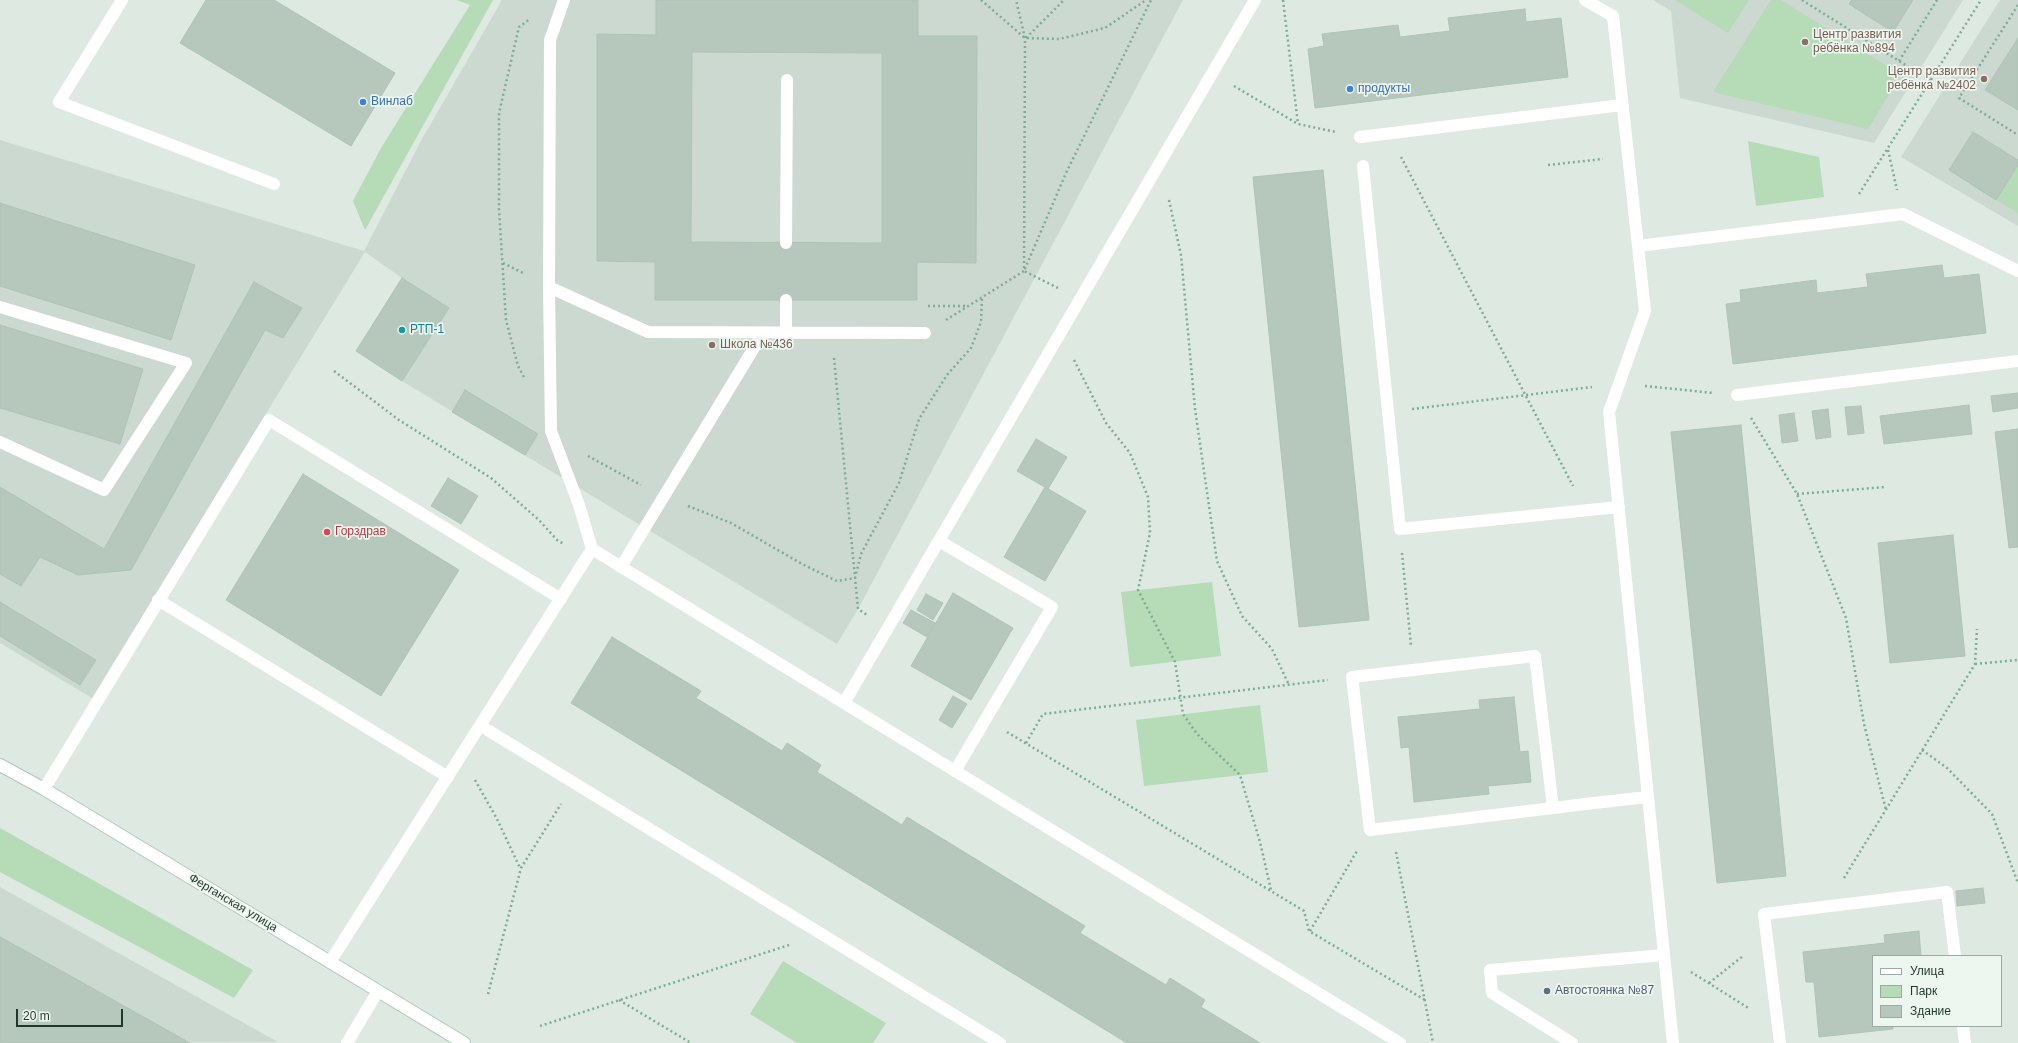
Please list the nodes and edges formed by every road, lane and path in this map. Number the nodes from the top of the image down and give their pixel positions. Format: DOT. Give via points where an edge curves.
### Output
graph roads {
  1 [pos="122,0"];
  2 [pos="564,0"];
  3 [pos="981,0"];
  4 [pos="1016,0"];
  5 [pos="1064,0"];
  6 [pos="1146,0"];
  7 [pos="1151,0"];
  8 [pos="1255,0"];
  9 [pos="1283,0"];
  10 [pos="1585,0"];
  11 [pos="1802,0"];
  12 [pos="1937,0"];
  13 [pos="1981,0"];
  14 [pos="2018,5"];
  15 [pos="531,18"];
  16 [pos="1025,38"];
  17 [pos="1899,60"];
  18 [pos="1213,73"];
  19 [pos="787,80"];
  20 [pos="1931,81"];
  21 [pos="1622,105"];
  22 [pos="1298,124"];
  23 [pos="1389,133"];
  24 [pos="2018,135"];
  25 [pos="1360,137"];
  26 [pos="1888,150"];
  27 [pos="1628,156"];
  28 [pos="1161,163"];
  29 [pos="1548,165"];
  30 [pos="1363,166"];
  31 [pos="274,184"];
  32 [pos="1903,214"];
  33 [pos="1842,221"];
  34 [pos="786,243"];
  35 [pos="1638,246"];
  36 [pos="1024,271"];
  37 [pos="2018,271"];
  38 [pos="549,287"];
  39 [pos="982,298"];
  40 [pos="786,300"];
  41 [pos="1080,300"];
  42 [pos="0,307"];
  43 [pos="763,333"];
  44 [pos="786,333"];
  45 [pos="832,333"];
  46 [pos="925,333"];
  47 [pos="1061,333"];
  48 [pos="2018,360"];
  49 [pos="334,371"];
  50 [pos="525,379"];
  51 [pos="1619,384"];
  52 [pos="1526,395"];
  53 [pos="1737,395"];
  54 [pos="1388,412"];
  55 [pos="0,442"];
  56 [pos="587,455"];
  57 [pos="1886,487"];
  58 [pos="1797,494"];
  59 [pos="664,497"];
  60 [pos="1619,507"];
  61 [pos="1585,511"];
  62 [pos="1400,529"];
  63 [pos="939,541"];
  64 [pos="589,554"];
  65 [pos="621,567"];
  66 [pos="855,578"];
  67 [pos="561,599"];
  68 [pos="158,600"];
  69 [pos="888,627"];
  70 [pos="1977,629"];
  71 [pos="2018,660"];
  72 [pos="1974,664"];
  73 [pos="1414,670"];
  74 [pos="1352,677"];
  75 [pos="1289,685"];
  76 [pos="1180,698"];
  77 [pos="844,703"];
  78 [pos="986,720"];
  79 [pos="480,726"];
  80 [pos="1026,743"];
  81 [pos="466,748"];
  82 [pos="1922,750"];
  83 [pos="0,765"];
  84 [pos="955,771"];
  85 [pos="448,777"];
  86 [pos="574,783"];
  87 [pos="44,789"];
  88 [pos="1648,797"];
  89 [pos="1553,808"];
  90 [pos="1886,810"];
  91 [pos="1392,828"];
  92 [pos="1355,856"];
  93 [pos="521,868"];
  94 [pos="2018,883"];
  95 [pos="1271,890"];
  96 [pos="1828,906"];
  97 [pos="1309,932"];
  98 [pos="822,934"];
  99 [pos="1767,936"];
  100 [pos="1664,955"];
  101 [pos="1955,955"];
  102 [pos="330,962"];
  103 [pos="1709,983"];
  104 [pos="378,991"];
  105 [pos="488,994"];
  106 [pos="619,1000"];
  107 [pos="1425,1000"];
  108 [pos="540,1026"];
  109 [pos="1777,1026"];
  110 [pos="1963,1027"];
  111 [pos="347,1043"];
  112 [pos="464,1043"];
  113 [pos="691,1043"];
  114 [pos="1000,1043"];
  115 [pos="1400,1043"];
  116 [pos="1433,1043"];
  117 [pos="1572,1043"];
  118 [pos="1673,1043"];
  119 [pos="1780,1043"];
  120 [pos="1965,1043"];
  1 -- 31 [label="street" via="59,102"];
  2 -- 38 [label="street" via="550,40"];
  3 -- 16 [label="path"];
  4 -- 16 [label="path"];
  5 -- 16 [label="path"];
  6 -- 16 [label="path" via="1105,28 1059,39"];
  7 -- 36 [label="path" via="1066,173"];
  8 -- 18 [label="street"];
  9 -- 22 [label="path"];
  10 -- 21 [label="street" via="1613,16"];
  11 -- 17 [label="path"];
  12 -- 17 [label="path"];
  13 -- 20 [label="path"];
  14 -- 24 [label="path" via="1959,98"];
  15 -- 50 [label="path" via="519,27 499,113 499,210 506,320 518,366"];
  16 -- 36 [label="path"];
  17 -- 20 [label="path"];
  18 -- 22 [label="path"];
  18 -- 28 [label="street"];
  19 -- 34 [label="street"];
  20 -- 26 [label="path"];
  21 -- 23 [label="street"];
  21 -- 27 [label="street"];
  22 -- 25 [label="path"];
  23 -- 25 [label="street"];
  23 -- 52 [label="path"];
  26 -- 32 [label="path"];
  26 -- 33 [label="path"];
  27 -- 29 [label="path"];
  27 -- 35 [label="street"];
  28 -- 41 [label="street"];
  28 -- 75 [label="path" via="1181,255 1195,409 1217,561 1242,616 1272,649"];
  30 -- 54 [label="street"];
  32 -- 33 [label="street"];
  32 -- 37 [label="street"];
  33 -- 35 [label="street"];
  35 -- 51 [label="street" via="1645,311"];
  36 -- 39 [label="path"];
  36 -- 41 [label="path"];
  38 -- 43 [label="street" via="648,332"];
  38 -- 64 [label="street" via="551,431 579,505"];
  39 -- 46 [label="path"];
  39 -- 66 [label="path" via="981,322 971,348 947,374 919,419 899,483 861,554"];
  40 -- 44 [label="street"];
  41 -- 47 [label="street"];
  42 -- 55 [label="street" via="186,363 104,490"];
  43 -- 44 [label="street"];
  43 -- 59 [label="street"];
  44 -- 45 [label="street"];
  45 -- 46 [label="street"];
  45 -- 66 [label="path"];
  47 -- 63 [label="street"];
  47 -- 76 [label="path" via="1106,423 1130,453 1148,498 1150,533 1138,590 1176,662"];
  48 -- 53 [label="street"];
  49 -- 64 [label="path" via="399,420 491,478 539,520 557,540"];
  51 -- 52 [label="path"];
  51 -- 53 [label="path"];
  51 -- 60 [label="street" via="1609,412"];
  52 -- 54 [label="path"];
  52 -- 61 [label="path"];
  53 -- 58 [label="path"];
  54 -- 62 [label="street"];
  56 -- 59 [label="path" via="599,464"];
  57 -- 58 [label="path"];
  58 -- 90 [label="path" via="1846,618 1864,724"];
  59 -- 65 [label="street"];
  59 -- 66 [label="path" via="731,523 837,581"];
  60 -- 61 [label="street"];
  60 -- 88 [label="street"];
  61 -- 62 [label="street"];
  62 -- 73 [label="path"];
  63 -- 69 [label="street"];
  63 -- 78 [label="street" via="1052,607"];
  64 -- 65 [label="street"];
  64 -- 67 [label="street"];
  65 -- 77 [label="street"];
  66 -- 69 [label="path" via="858,609"];
  67 -- 68 [label="street" via="269,420"];
  67 -- 79 [label="street"];
  68 -- 85 [label="street"];
  68 -- 87 [label="street"];
  69 -- 77 [label="street"];
  70 -- 72 [label="path"];
  71 -- 72 [label="path"];
  72 -- 82 [label="path"];
  73 -- 74 [label="street"];
  73 -- 89 [label="street" via="1535,656"];
  74 -- 75 [label="path"];
  74 -- 91 [label="street" via="1370,830"];
  75 -- 76 [label="path"];
  76 -- 80 [label="path" via="1043,714"];
  76 -- 95 [label="path" via="1183,714 1197,734 1240,775"];
  77 -- 84 [label="street"];
  78 -- 80 [label="path"];
  78 -- 84 [label="street"];
  79 -- 81 [label="street"];
  79 -- 86 [label="street"];
  80 -- 95 [label="path"];
  81 -- 85 [label="street"];
  81 -- 93 [label="path" via="477,785"];
  82 -- 90 [label="path"];
  82 -- 94 [label="path" via="1947,768 1992,814"];
  83 -- 87 [label="street, Ферганская улица"];
  84 -- 115 [label="street"];
  85 -- 102 [label="street"];
  86 -- 93 [label="path"];
  86 -- 98 [label="street"];
  87 -- 102 [label="street, Ферганская улица"];
  88 -- 89 [label="street"];
  88 -- 100 [label="street"];
  89 -- 91 [label="street"];
  90 -- 96 [label="path"];
  91 -- 107 [label="path"];
  92 -- 97 [label="path"];
  93 -- 105 [label="path"];
  95 -- 97 [label="path" via="1304,911"];
  96 -- 99 [label="street" via="1764,914"];
  96 -- 101 [label="street" via="1947,892"];
  97 -- 107 [label="path"];
  98 -- 106 [label="path"];
  98 -- 114 [label="street"];
  99 -- 103 [label="path"];
  99 -- 109 [label="street"];
  100 -- 103 [label="path"];
  100 -- 117 [label="street" via="1490,970 1492,993"];
  100 -- 118 [label="street"];
  102 -- 104 [label="street, Ферганская улица"];
  103 -- 109 [label="path"];
  104 -- 111 [label="street"];
  104 -- 112 [label="street, Ферганская улица"];
  106 -- 108 [label="path"];
  106 -- 113 [label="path"];
  107 -- 116 [label="path"];
  109 -- 119 [label="street"];
  110 -- 120 [label="street"];
}
